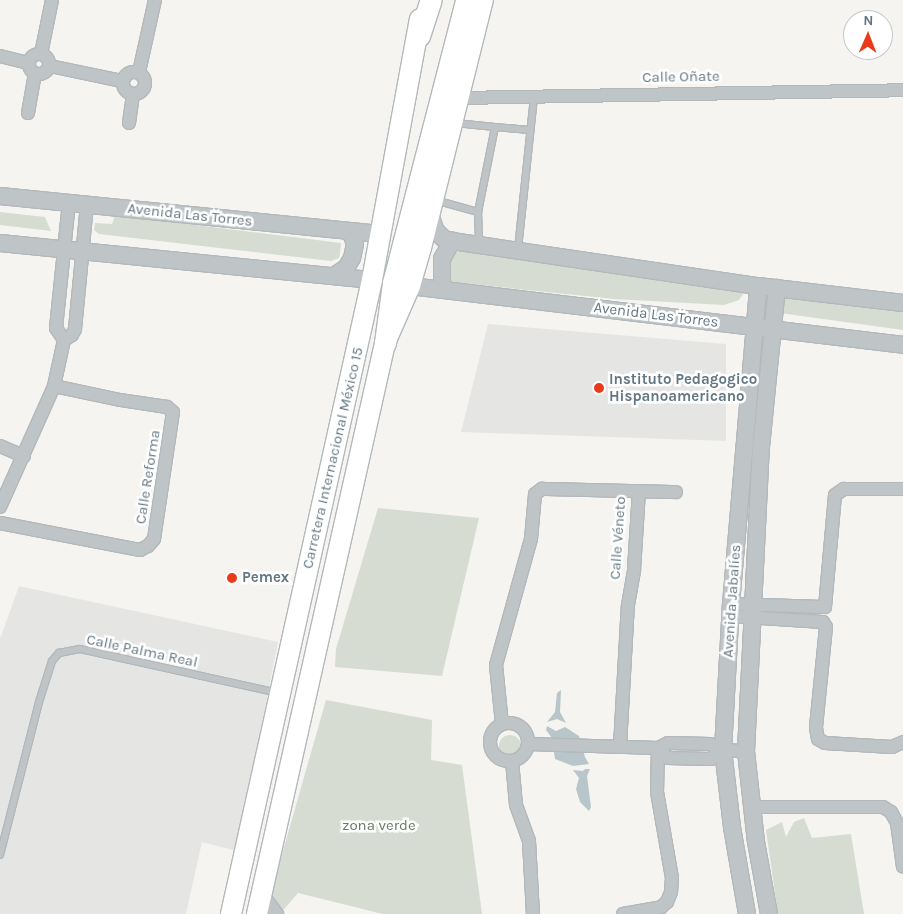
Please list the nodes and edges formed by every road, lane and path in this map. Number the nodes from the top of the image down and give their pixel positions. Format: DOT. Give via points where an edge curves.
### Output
graph roads {
  1 [pos="52,0"];
  2 [pos="155,0"];
  3 [pos="421,0"];
  4 [pos="431,0"];
  5 [pos="466,0"];
  6 [pos="483,0"];
  7 [pos="418,36"];
  8 [pos="41,54"];
  9 [pos="0,56"];
  10 [pos="50,66"];
  11 [pos="32,68"];
  12 [pos="139,72"];
  13 [pos="122,81"];
  14 [pos="903,90"];
  15 [pos="133,94"];
  16 [pos="534,96"];
  17 [pos="459,98"];
  18 [pos="28,113"];
  19 [pos="129,123"];
  20 [pos="453,123"];
  21 [pos="495,128"];
  22 [pos="530,130"];
  23 [pos="0,196"];
  24 [pos="69,202"];
  25 [pos="87,204"];
  26 [pos="432,207"];
  27 [pos="478,212"];
  28 [pos="350,231"];
  29 [pos="380,234"];
  30 [pos="452,241"];
  31 [pos="0,243"];
  32 [pos="479,245"];
  33 [pos="64,249"];
  34 [pos="82,250"];
  35 [pos="518,250"];
  36 [pos="334,276"];
  37 [pos="372,280"];
  38 [pos="410,286"];
  39 [pos="758,286"];
  40 [pos="777,288"];
  41 [pos="446,290"];
  42 [pos="903,303"];
  43 [pos="755,326"];
  44 [pos="772,329"];
  45 [pos="64,340"];
  46 [pos="385,343"];
  47 [pos="903,345"];
  48 [pos="54,386"];
  49 [pos="0,446"];
  50 [pos="24,456"];
  51 [pos="903,489"];
  52 [pos="639,491"];
  53 [pos="676,492"];
  54 [pos="0,507"];
  55 [pos="0,523"];
  56 [pos="731,610"];
  57 [pos="753,611"];
  58 [pos="280,694"];
  59 [pos="502,724"];
  60 [pos="903,742"];
  61 [pos="528,744"];
  62 [pos="620,746"];
  63 [pos="659,748"];
  64 [pos="721,750"];
  65 [pos="746,751"];
  66 [pos="512,760"];
  67 [pos="752,807"];
  68 [pos="756,842"];
  69 [pos="736,846"];
  70 [pos="0,855"];
  71 [pos="903,867"];
  72 [pos="262,894"];
  73 [pos="231,914"];
  74 [pos="258,914"];
  75 [pos="277,914"];
  76 [pos="533,914"];
  77 [pos="623,914"];
  78 [pos="747,914"];
  79 [pos="769,914"];
  1 -- 8 [label="street"];
  2 -- 12 [label="street"];
  3 -- 7 [label="main road, Carretera Internacional México 15"];
  4 -- 7 [label="highway"];
  5 -- 46 [label="highway" via="393,283"];
  6 -- 17 [label="main road"];
  7 -- 29 [label="main road, Carretera Internacional México 15"];
  8 -- 10 [label="street"];
  8 -- 11 [label="street" via="35,54"];
  9 -- 11 [label="street"];
  10 -- 11 [label="street" via="42,74"];
  10 -- 13 [label="street"];
  11 -- 18 [label="street"];
  12 -- 13 [label="street" via="128,72"];
  12 -- 15 [label="street" via="145,83 139,93"];
  13 -- 15 [label="street" via="127,92"];
  14 -- 16 [label="street, Calle Oñate"];
  15 -- 19 [label="street"];
  16 -- 17 [label="street, Calle Oñate"];
  16 -- 22 [label="lane"];
  17 -- 20 [label="main road"];
  20 -- 21 [label="lane"];
  20 -- 26 [label="main road"];
  21 -- 22 [label="lane"];
  21 -- 27 [label="lane"];
  22 -- 35 [label="lane"];
  23 -- 24 [label="street, Avenida Las Torres"];
  24 -- 25 [label="street, Avenida Las Torres"];
  24 -- 33 [label="street"];
  25 -- 28 [label="street, Avenida Las Torres"];
  25 -- 34 [label="street"];
  26 -- 27 [label="lane"];
  26 -- 30 [label="street" via="436,231 444,239"];
  26 -- 38 [label="main road, Carretera Internacional México 15"];
  27 -- 32 [label="lane"];
  28 -- 29 [label="street, Avenida Las Torres"];
  28 -- 36 [label="street" via="355,244 352,258 346,268"];
  29 -- 37 [label="main road, Carretera Internacional México 15"];
  30 -- 32 [label="street"];
  30 -- 41 [label="street" via="442,259 442,283"];
  31 -- 33 [label="street"];
  32 -- 35 [label="street"];
  33 -- 34 [label="street"];
  33 -- 45 [label="street" via="56,328"];
  34 -- 36 [label="street"];
  34 -- 45 [label="street" via="74,329 72,335"];
  35 -- 39 [label="street"];
  36 -- 37 [label="street"];
  37 -- 58 [label="main road, Carretera Internacional México 15"];
  38 -- 41 [label="street, Avenida Las Torres"];
  38 -- 46 [label="main road, Carretera Internacional México 15"];
  39 -- 40 [label="street"];
  39 -- 43 [label="street, Avenida Jabalíes"];
  40 -- 42 [label="street"];
  40 -- 44 [label="street, Avenida Jabalíes"];
  41 -- 43 [label="street, Avenida Las Torres"];
  43 -- 44 [label="street, Avenida Las Torres"];
  43 -- 56 [label="street, Avenida Jabalíes"];
  44 -- 47 [label="street, Avenida Las Torres"];
  44 -- 57 [label="street, Avenida Jabalíes" via="761,446"];
  45 -- 48 [label="street"];
  46 -- 72 [label="main road, Carretera Internacional México 15"];
  48 -- 50 [label="street"];
  48 -- 55 [label="street, Calle Reforma" via="168,407 173,412 154,539 140,550"];
  49 -- 50 [label="street"];
  50 -- 54 [label="street"];
  51 -- 57 [label="street" via="844,489 835,495 826,607"];
  52 -- 53 [label="street"];
  52 -- 59 [label="street, Calle Véneto" via="542,490 534,494 531,538 496,665"];
  52 -- 62 [label="street, Calle Véneto"];
  56 -- 57 [label="street"];
  56 -- 64 [label="street, Avenida Jabalíes"];
  57 -- 60 [label="street" via="817,619 826,627 816,728 818,739 825,743 892,747"];
  57 -- 65 [label="street, Avenida Jabalíes"];
  58 -- 70 [label="lane, Calle Palma Real" via="80,649 59,653 52,661 39,702"];
  58 -- 73 [label="main road, Carretera Internacional México 15"];
  59 -- 61 [label="street" via="521,727"];
  59 -- 66 [label="street" via="493,732 492,750 500,758"];
  61 -- 62 [label="street"];
  61 -- 66 [label="street" via="525,753"];
  62 -- 63 [label="street"];
  63 -- 64 [label="street" via="668,743 710,744"];
  63 -- 77 [label="street" via="657,792 672,892 661,907"];
  64 -- 65 [label="street"];
  64 -- 69 [label="street, Avenida Jabalíes"];
  65 -- 67 [label="street, Avenida Jabalíes"];
  66 -- 76 [label="street" via="516,805 529,841"];
  67 -- 68 [label="street, Avenida Jabalíes"];
  67 -- 71 [label="street" via="883,807 891,812 897,823"];
  68 -- 69 [label="street"];
  68 -- 79 [label="street, Avenida Jabalíes"];
  69 -- 78 [label="street, Avenida Jabalíes"];
  72 -- 74 [label="main road, Carretera Internacional México 15"];
  72 -- 75 [label="street"];
}
